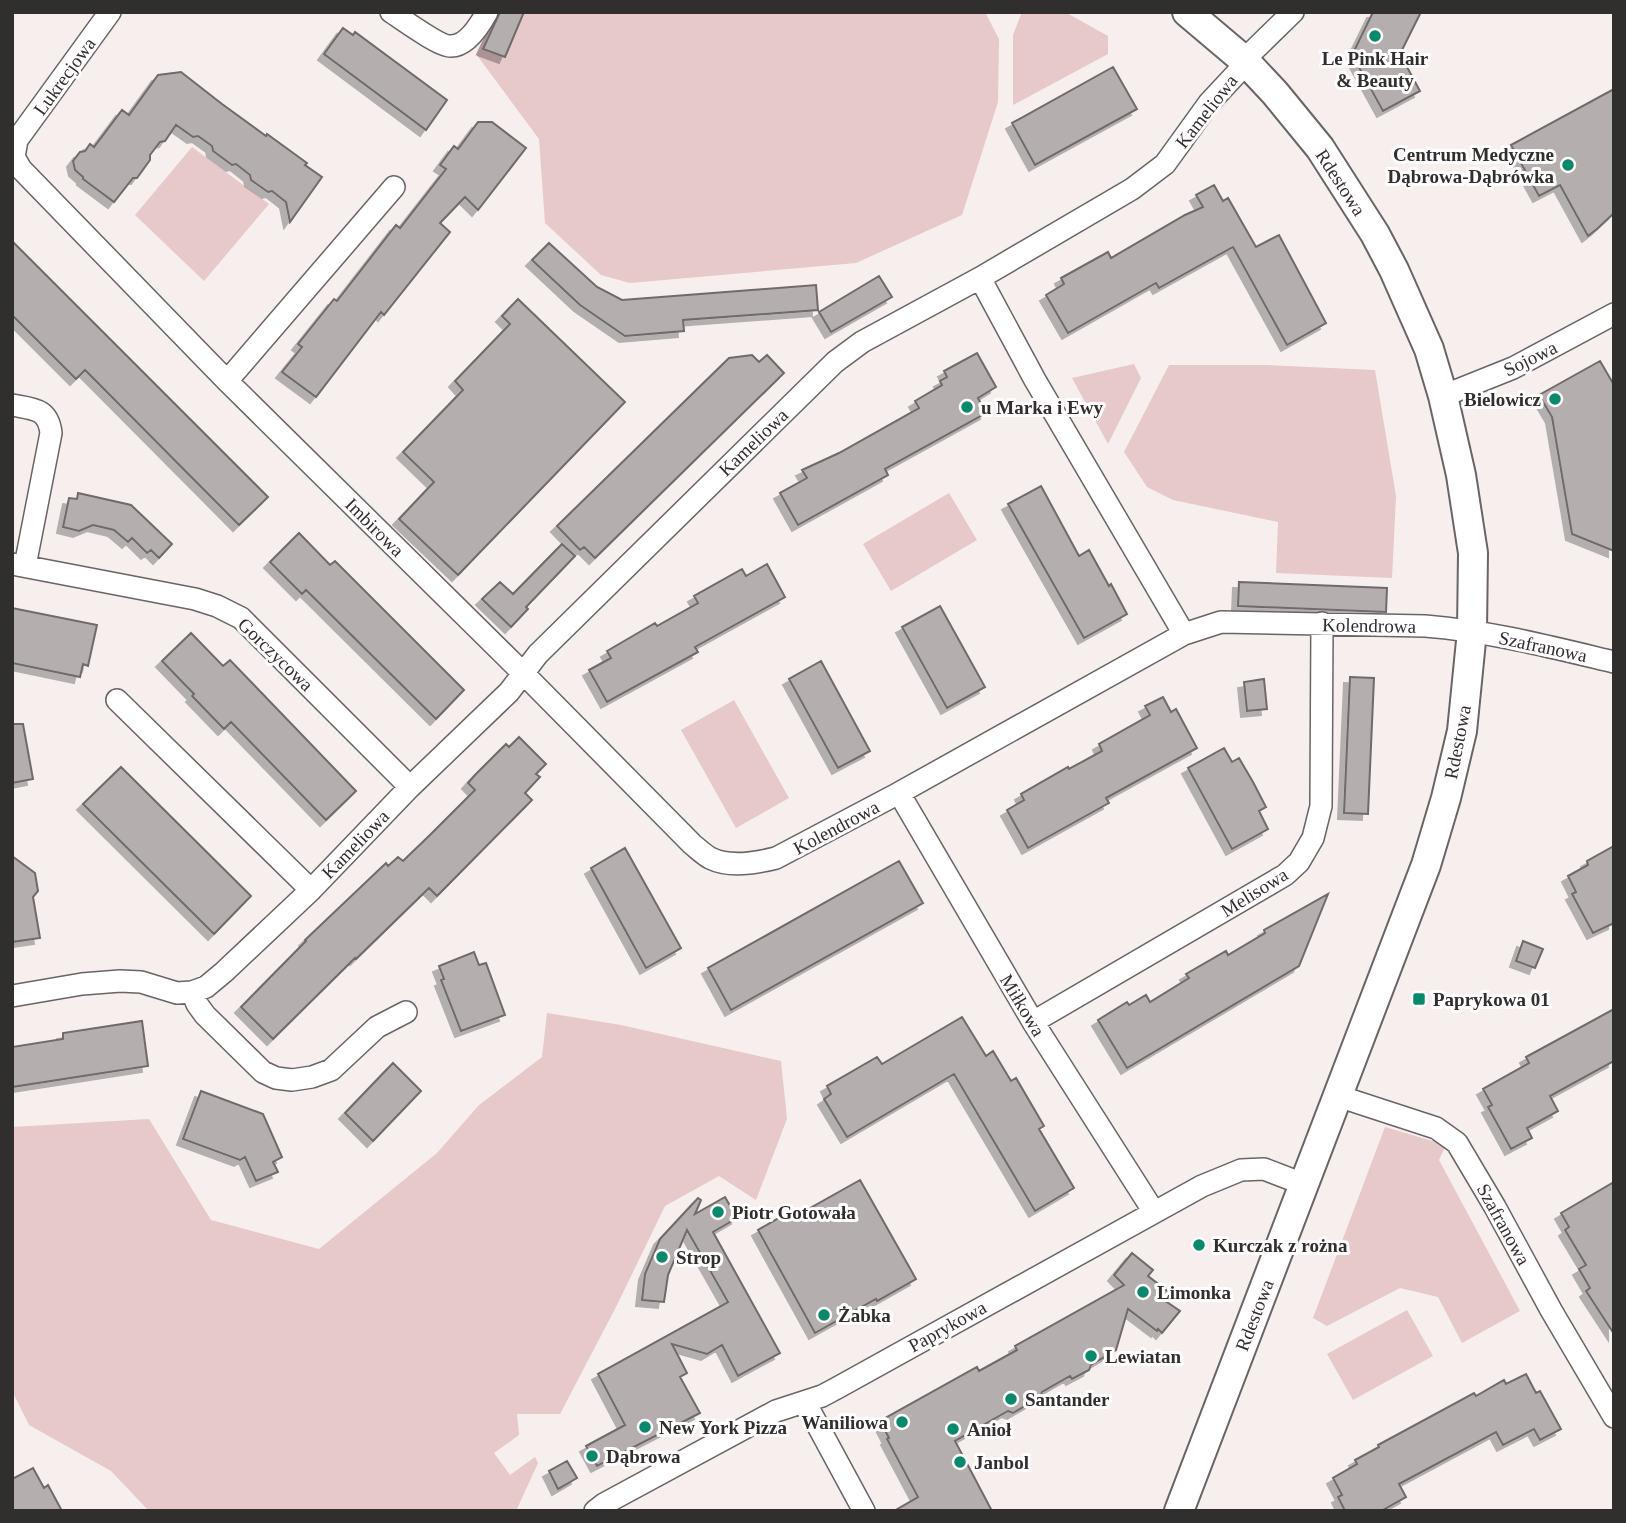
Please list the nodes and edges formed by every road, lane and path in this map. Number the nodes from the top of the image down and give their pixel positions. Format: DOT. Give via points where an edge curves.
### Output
graph roads {
  1 [pos="110,12"];
  2 [pos="391,12"];
  3 [pos="487,12"];
  4 [pos="1187,12"];
  5 [pos="1293,12"];
  6 [pos="1245,61"];
  7 [pos="17,140"];
  8 [pos="394,187"];
  9 [pos="980,278"];
  10 [pos="1614,314"];
  11 [pos="227,381"];
  12 [pos="1443,397"];
  13 [pos="12,405"];
  14 [pos="19,565"];
  15 [pos="1322,623"];
  16 [pos="1472,631"];
  17 [pos="1184,634"];
  18 [pos="1614,662"];
  19 [pos="523,673"];
  20 [pos="117,700"];
  21 [pos="410,787"];
  22 [pos="899,793"];
  23 [pos="311,890"];
  24 [pos="184,993"];
  25 [pos="12,996"];
  26 [pos="406,1012"];
  27 [pos="1033,1023"];
  28 [pos="1338,1096"];
  29 [pos="1303,1184"];
  30 [pos="1154,1212"];
  31 [pos="805,1402"];
  32 [pos="1614,1417"];
  33 [pos="595,1511"];
  34 [pos="864,1511"];
  35 [pos="1179,1511"];
  1 -- 7 [label="street, Lukrecjowa"];
  2 -- 3 [label="street" via="452,47 470,36"];
  4 -- 6 [label="street, Rdestowa"];
  5 -- 6 [label="street, Kameliowa"];
  6 -- 9 [label="street, Kameliowa" via="1165,164 1132,189"];
  6 -- 12 [label="street, Rdestowa" via="1320,148 1375,234 1429,349"];
  7 -- 11 [label="street, Imbirowa" via="14,157 21,169"];
  8 -- 11 [label="street"];
  9 -- 17 [label="street"];
  9 -- 19 [label="street, Kameliowa" via="862,342 835,362"];
  10 -- 12 [label="street, Sojowa" via="1513,368"];
  11 -- 19 [label="street, Imbirowa"];
  12 -- 16 [label="street, Rdestowa" via="1473,553"];
  13 -- 14 [label="street, Gorczycowa" via="42,413 51,433"];
  14 -- 21 [label="street, Gorczycowa" via="195,599 241,618"];
  15 -- 16 [label="street, Kolendrowa"];
  15 -- 17 [label="street, Kolendrowa" via="1221,622"];
  15 -- 27 [label="street, Melisowa" via="1321,806 1313,838 1300,862"];
  16 -- 18 [label="street, Szafranowa"];
  16 -- 28 [label="street, Rdestowa" via="1462,731 1442,812"];
  17 -- 22 [label="street, Kolendrowa"];
  19 -- 21 [label="street, Kameliowa"];
  19 -- 22 [label="street, Kolendrowa" via="711,858 755,863 776,858"];
  20 -- 23 [label="street, Kameliowa"];
  21 -- 23 [label="street, Kameliowa"];
  22 -- 27 [label="street, Miłkowa"];
  23 -- 24 [label="street, Kameliowa" via="206,987"];
  24 -- 25 [label="street" via="120,981"];
  24 -- 26 [label="street" via="263,1072 292,1080 331,1070 377,1027"];
  27 -- 30 [label="street, Miłkowa"];
  28 -- 29 [label="street, Rdestowa"];
  28 -- 32 [label="street, Szafranowa" via="1436,1128 1457,1143"];
  29 -- 30 [label="street, Paprykowa" via="1264,1169 1241,1170"];
  29 -- 35 [label="street, Rdestowa"];
  30 -- 31 [label="street, Paprykowa"];
  31 -- 33 [label="street, Paprykowa" via="776,1411"];
  31 -- 34 [label="street"];
}
